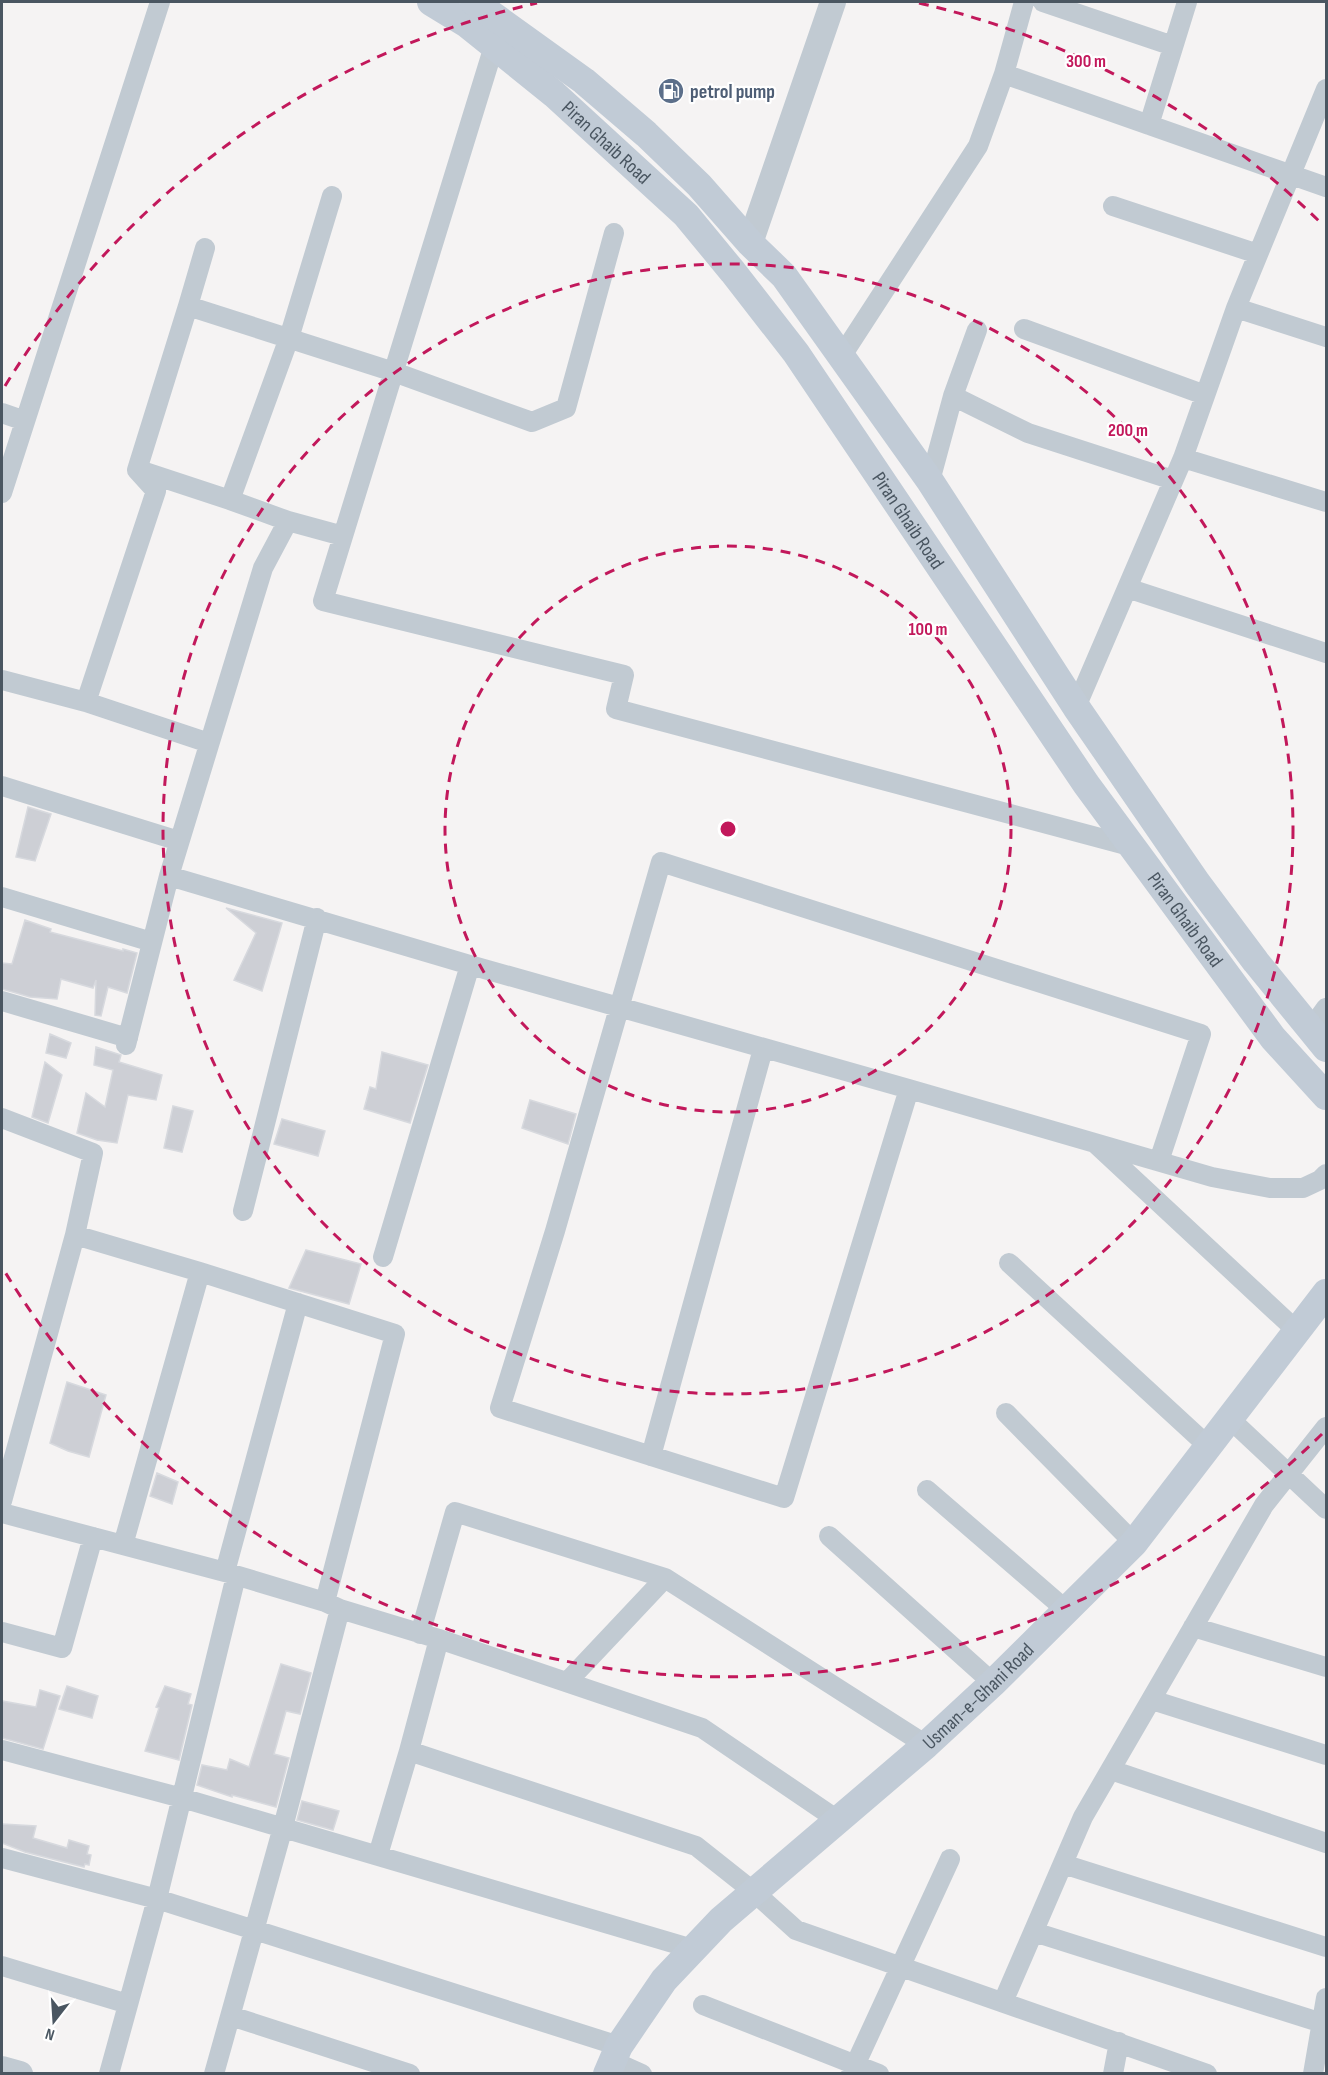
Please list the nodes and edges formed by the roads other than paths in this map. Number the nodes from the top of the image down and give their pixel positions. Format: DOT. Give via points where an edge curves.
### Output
graph roads {
  1 [pos="160,2"];
  2 [pos="431,2"];
  3 [pos="474,2"];
  4 [pos="833,2"];
  5 [pos="1024,2"];
  6 [pos="1043,2"];
  7 [pos="1187,2"];
  8 [pos="494,46"];
  9 [pos="1173,46"];
  10 [pos="1004,74"];
  11 [pos="1326,89"];
  12 [pos="1149,125"];
  13 [pos="1290,175"];
  14 [pos="1326,187"];
  15 [pos="332,196"];
  16 [pos="1113,206"];
  17 [pos="614,233"];
  18 [pos="750,243"];
  19 [pos="205,248"];
  20 [pos="1258,254"];
  21 [pos="188,306"];
  22 [pos="1236,308"];
  23 [pos="977,330"];
  24 [pos="1024,330"];
  25 [pos="1326,337"];
  26 [pos="289,338"];
  27 [pos="841,357"];
  28 [pos="394,372"];
  29 [pos="1205,395"];
  30 [pos="953,396"];
  31 [pos="2,413"];
  32 [pos="25,421"];
  33 [pos="1183,458"];
  34 [pos="137,470"];
  35 [pos="1173,480"];
  36 [pos="930,481"];
  37 [pos="2,493"];
  38 [pos="230,500"];
  39 [pos="1326,502"];
  40 [pos="288,521"];
  41 [pos="343,536"];
  42 [pos="1127,588"];
  43 [pos="1326,653"];
  44 [pos="2,680"];
  45 [pos="86,702"];
  46 [pos="1076,707"];
  47 [pos="209,743"];
  48 [pos="2,786"];
  49 [pos="179,841"];
  50 [pos="1130,846"];
  51 [pos="169,876"];
  52 [pos="2,897"];
  53 [pos="317,918"];
  54 [pos="152,942"];
  55 [pos="470,965"];
  56 [pos="2,1001"];
  57 [pos="619,1007"];
  58 [pos="1321,1029"];
  59 [pos="763,1049"];
  60 [pos="909,1089"];
  61 [pos="1326,1096"];
  62 [pos="2,1118"];
  63 [pos="1094,1143"];
  64 [pos="1159,1161"];
  65 [pos="1326,1174"];
  66 [pos="243,1212"];
  67 [pos="75,1235"];
  68 [pos="383,1257"];
  69 [pos="1008,1263"];
  70 [pos="200,1272"];
  71 [pos="1326,1293"];
  72 [pos="298,1303"];
  73 [pos="1297,1331"];
  74 [pos="1005,1413"];
  75 [pos="1230,1419"];
  76 [pos="1326,1427"];
  77 [pos="1209,1447"];
  78 [pos="651,1456"];
  79 [pos="1290,1475"];
  80 [pos="927,1490"];
  81 [pos="2,1501"];
  82 [pos="1326,1509"];
  83 [pos="2,1513"];
  84 [pos="829,1536"];
  85 [pos="93,1537"];
  86 [pos="1134,1543"];
  87 [pos="123,1545"];
  88 [pos="231,1574"];
  89 [pos="665,1578"];
  90 [pos="332,1605"];
  91 [pos="1066,1610"];
  92 [pos="1193,1628"];
  93 [pos="2,1632"];
  94 [pos="430,1637"];
  95 [pos="1326,1667"];
  96 [pos="567,1682"];
  97 [pos="993,1683"];
  98 [pos="1152,1700"];
  99 [pos="926,1745"];
  100 [pos="2,1750"];
  101 [pos="409,1751"];
  102 [pos="1326,1755"];
  103 [pos="1111,1770"];
  104 [pos="182,1798"];
  105 [pos="839,1821"];
  106 [pos="283,1827"];
  107 [pos="1326,1843"];
  108 [pos="378,1855"];
  109 [pos="2,1858"];
  110 [pos="950,1859"];
  111 [pos="1063,1864"];
  112 [pos="754,1892"];
  113 [pos="157,1899"];
  114 [pos="255,1930"];
  115 [pos="1034,1932"];
  116 [pos="1326,1947"];
  117 [pos="693,1949"];
  118 [pos="2,1966"];
  119 [pos="902,1967"];
  120 [pos="1326,1998"];
  121 [pos="1003,2002"];
  122 [pos="128,2004"];
  123 [pos="703,2005"];
  124 [pos="231,2016"];
  125 [pos="1322,2023"];
  126 [pos="1119,2043"];
  127 [pos="613,2060"];
  128 [pos="854,2069"];
  129 [pos="109,2073"];
  130 [pos="214,2073"];
  131 [pos="410,2073"];
  132 [pos="642,2073"];
  133 [pos="879,2073"];
  134 [pos="1113,2073"];
  135 [pos="1207,2073"];
  136 [pos="1313,2073"];
  1 -- 32 [label="street"];
  2 -- 8 [label="main road, Piran Ghaib Road"];
  3 -- 18 [label="main road, Piran Ghaib Road" via="584,81 646,134 699,185"];
  4 -- 18 [label="street"];
  5 -- 10 [label="street"];
  6 -- 9 [label="street"];
  7 -- 9 [label="street"];
  8 -- 28 [label="street"];
  8 -- 50 [label="main road, Piran Ghaib Road" via="554,94 686,215 733,272 796,353"];
  9 -- 12 [label="street"];
  10 -- 12 [label="street"];
  10 -- 27 [label="street" via="978,146"];
  11 -- 13 [label="street"];
  12 -- 13 [label="street"];
  13 -- 14 [label="street"];
  13 -- 20 [label="street"];
  15 -- 26 [label="street"];
  16 -- 20 [label="street"];
  17 -- 28 [label="street" via="566,408 532,422"];
  18 -- 27 [label="main road, Piran Ghaib Road" via="784,276"];
  19 -- 21 [label="street"];
  20 -- 22 [label="street"];
  21 -- 26 [label="street"];
  21 -- 34 [label="street"];
  22 -- 25 [label="street"];
  22 -- 29 [label="street"];
  23 -- 30 [label="street"];
  24 -- 29 [label="street"];
  26 -- 28 [label="street"];
  26 -- 38 [label="street"];
  27 -- 36 [label="main road, Piran Ghaib Road"];
  28 -- 41 [label="street"];
  29 -- 33 [label="street"];
  30 -- 35 [label="street" via="1028,433"];
  30 -- 36 [label="street"];
  31 -- 32 [label="street"];
  32 -- 37 [label="street"];
  33 -- 35 [label="street"];
  33 -- 39 [label="street"];
  34 -- 38 [label="street"];
  34 -- 45 [label="street" via="156,491"];
  35 -- 42 [label="street"];
  36 -- 46 [label="main road, Piran Ghaib Road"];
  38 -- 40 [label="street"];
  40 -- 41 [label="street"];
  40 -- 47 [label="street" via="263,568"];
  41 -- 50 [label="street" via="323,601 624,675 616,709"];
  42 -- 43 [label="street"];
  42 -- 46 [label="street"];
  44 -- 45 [label="street"];
  45 -- 47 [label="street"];
  46 -- 58 [label="main road, Piran Ghaib Road" via="1197,883"];
  47 -- 49 [label="street"];
  48 -- 49 [label="street"];
  49 -- 51 [label="street"];
  50 -- 61 [label="main road, Piran Ghaib Road" via="1273,1038"];
  51 -- 53 [label="street"];
  51 -- 54 [label="street"];
  52 -- 54 [label="street"];
  53 -- 55 [label="street"];
  53 -- 66 [label="street"];
  54 -- 56 [label="street" via="127,1041"];
  55 -- 57 [label="street"];
  55 -- 68 [label="street"];
  57 -- 59 [label="street"];
  57 -- 64 [label="street" via="661,862 1201,1034"];
  57 -- 78 [label="street" via="500,1408"];
  59 -- 60 [label="street"];
  59 -- 78 [label="street"];
  60 -- 63 [label="street"];
  60 -- 78 [label="street" via="784,1498"];
  62 -- 67 [label="street" via="93,1153"];
  63 -- 64 [label="street"];
  63 -- 73 [label="street"];
  64 -- 65 [label="street" via="1212,1177 1270,1188 1303,1188"];
  67 -- 70 [label="street"];
  67 -- 81 [label="street"];
  69 -- 77 [label="street"];
  70 -- 72 [label="street"];
  70 -- 87 [label="street"];
  71 -- 73 [label="main road, Usman-e-Ghani Road"];
  72 -- 88 [label="street"];
  72 -- 90 [label="street" via="395,1334"];
  73 -- 75 [label="main road, Usman-e-Ghani Road"];
  74 -- 86 [label="street"];
  75 -- 77 [label="main road, Usman-e-Ghani Road"];
  75 -- 79 [label="street"];
  76 -- 79 [label="street"];
  77 -- 86 [label="main road, Usman-e-Ghani Road"];
  79 -- 82 [label="street"];
  79 -- 92 [label="street" via="1264,1505"];
  80 -- 91 [label="street"];
  83 -- 85 [label="street"];
  84 -- 97 [label="street"];
  85 -- 87 [label="street"];
  85 -- 93 [label="street" via="62,1648"];
  86 -- 91 [label="main road, Usman-e-Ghani Road"];
  87 -- 88 [label="street"];
  88 -- 90 [label="street"];
  88 -- 104 [label="street"];
  89 -- 94 [label="street" via="455,1512"];
  89 -- 96 [label="street"];
  89 -- 99 [label="street"];
  90 -- 94 [label="street"];
  90 -- 106 [label="street"];
  91 -- 97 [label="main road, Usman-e-Ghani Road"];
  92 -- 95 [label="street"];
  92 -- 98 [label="street"];
  94 -- 96 [label="street"];
  94 -- 101 [label="street"];
  96 -- 105 [label="street" via="702,1728"];
  97 -- 99 [label="main road, Usman-e-Ghani Road"];
  98 -- 102 [label="street"];
  98 -- 103 [label="street"];
  99 -- 105 [label="main road, Usman-e-Ghani Road"];
  100 -- 104 [label="street"];
  101 -- 108 [label="street"];
  101 -- 112 [label="street" via="696,1846"];
  103 -- 107 [label="street"];
  103 -- 111 [label="street" via="1083,1818"];
  104 -- 106 [label="street"];
  104 -- 113 [label="street"];
  105 -- 112 [label="main road, Usman-e-Ghani Road"];
  106 -- 108 [label="street"];
  106 -- 114 [label="street"];
  108 -- 117 [label="street"];
  109 -- 113 [label="street"];
  110 -- 119 [label="street"];
  111 -- 115 [label="street"];
  111 -- 116 [label="street"];
  112 -- 117 [label="main road, Usman-e-Ghani Road"];
  112 -- 119 [label="street" via="796,1930"];
  113 -- 114 [label="street"];
  113 -- 122 [label="street"];
  114 -- 124 [label="street"];
  114 -- 127 [label="street"];
  115 -- 121 [label="street"];
  115 -- 125 [label="street"];
  117 -- 127 [label="main road, Usman-e-Ghani Road" via="664,1980"];
  118 -- 122 [label="street"];
  119 -- 121 [label="street"];
  119 -- 128 [label="street"];
  120 -- 125 [label="street"];
  121 -- 126 [label="street"];
  122 -- 129 [label="street"];
  123 -- 128 [label="street"];
  124 -- 130 [label="street"];
  124 -- 131 [label="street"];
  125 -- 136 [label="street"];
  126 -- 134 [label="street"];
  126 -- 135 [label="street"];
  127 -- 132 [label="street"];
  128 -- 133 [label="street"];
}
